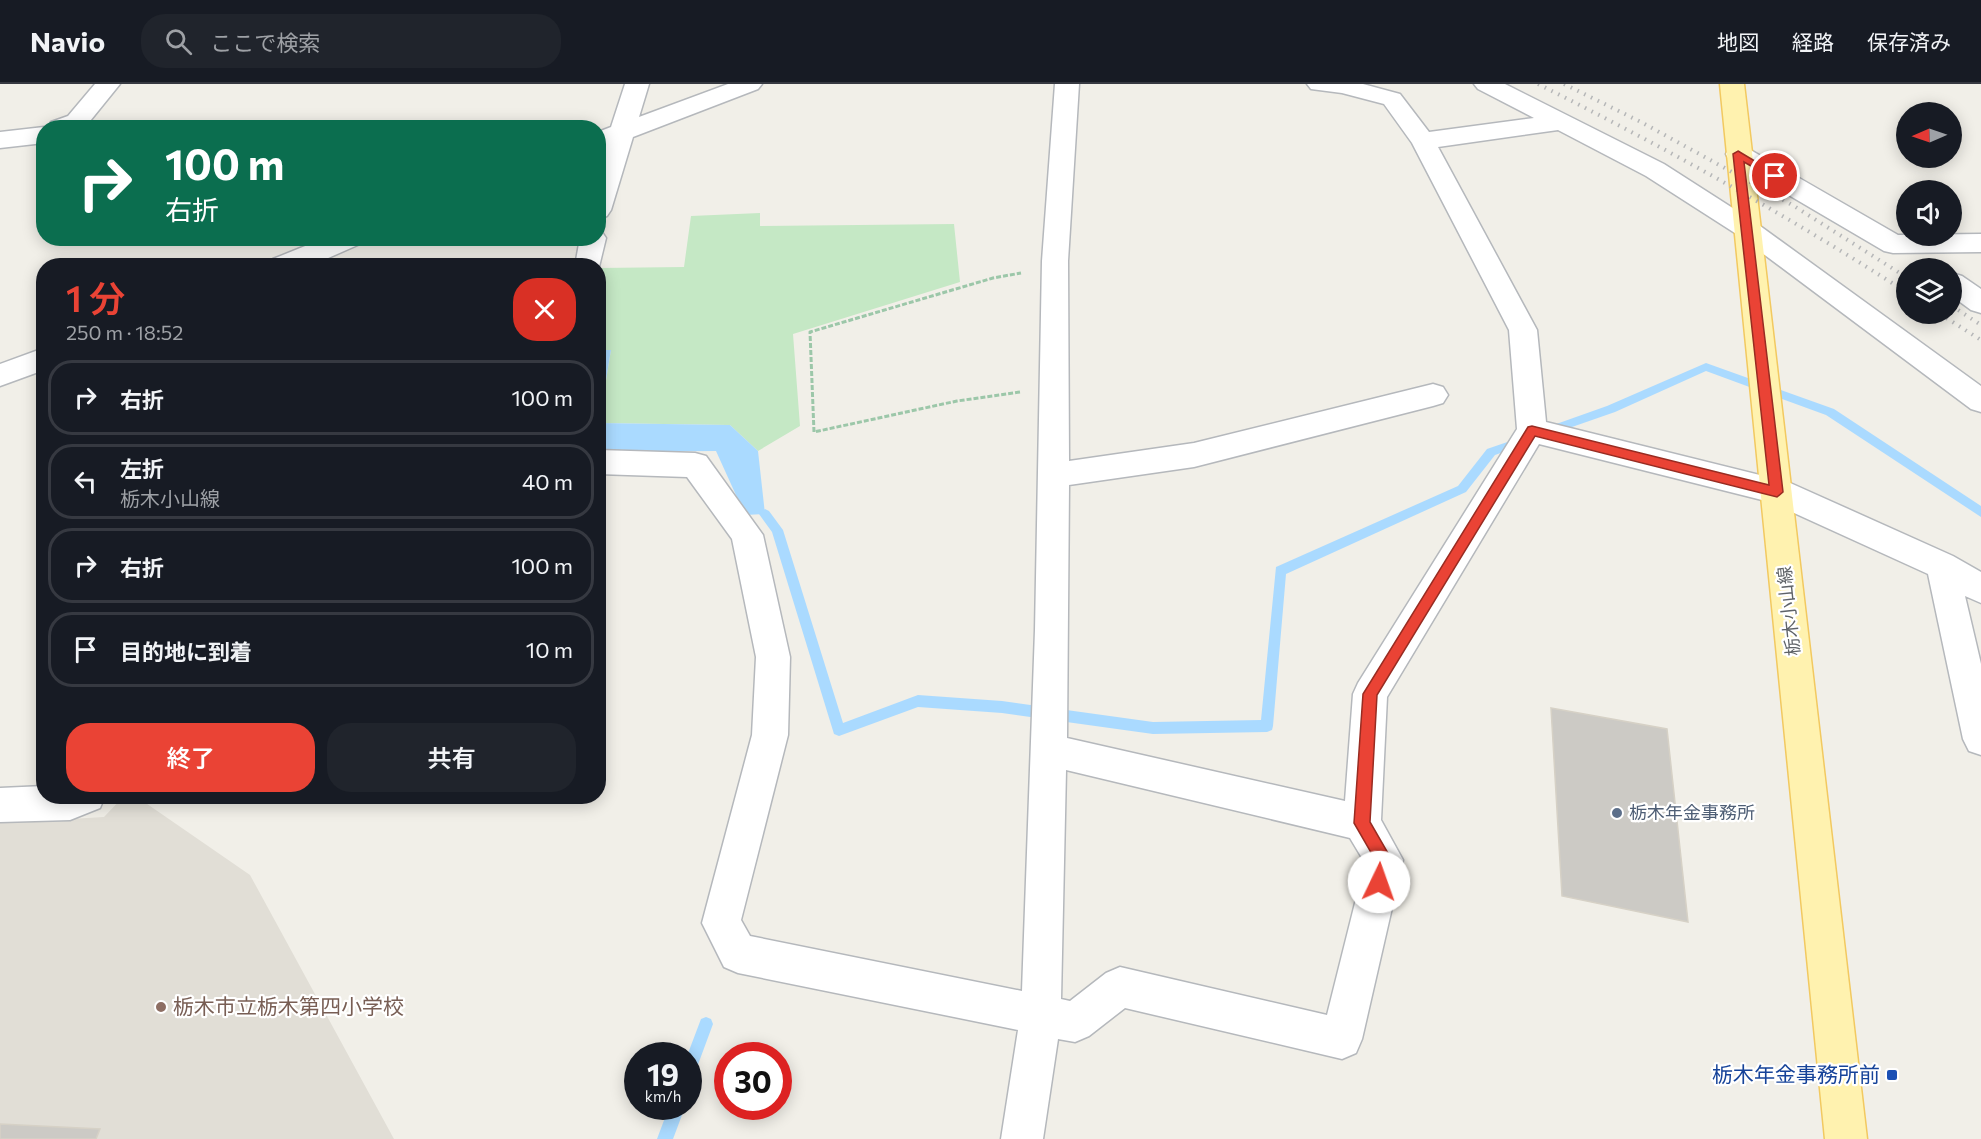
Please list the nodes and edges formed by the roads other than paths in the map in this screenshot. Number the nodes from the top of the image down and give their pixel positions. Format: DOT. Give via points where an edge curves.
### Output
graph roads {
  1 [pos="108,84"];
  2 [pos="637,84"];
  3 [pos="750,84"];
  4 [pos="1067,84"];
  5 [pos="1319,84"];
  6 [pos="1486,84"];
  7 [pos="1732,84"];
  8 [pos="77,120"];
  9 [pos="1563,123"];
  10 [pos="36,136"];
  11 [pos="609,136"];
  12 [pos="0,140"];
  13 [pos="1423,141"];
  14 [pos="1738,154"];
  15 [pos="606,156"];
  16 [pos="1747,229"];
  17 [pos="1981,243"];
  18 [pos="1893,244"];
  19 [pos="332,246"];
  20 [pos="302,258"];
  21 [pos="1915,258"];
  22 [pos="1962,290"];
  23 [pos="1981,303"];
  24 [pos="36,361"];
  25 [pos="0,375"];
  26 [pos="1432,395"];
  27 [pos="1981,401"];
  28 [pos="1532,430"];
  29 [pos="606,462"];
  30 [pos="1053,475"];
  31 [pos="1777,492"];
  32 [pos="1942,566"];
  33 [pos="1981,589"];
  34 [pos="1981,739"];
  35 [pos="1049,750"];
  36 [pos="47,804"];
  37 [pos="0,806"];
  38 [pos="1362,823"];
  39 [pos="1041,1015"];
  40 [pos="1022,1139"];
  41 [pos="1846,1139"];
  1 -- 8 [label="street"];
  2 -- 11 [label="street"];
  3 -- 11 [label="street"];
  4 -- 30 [label="street" via="1055,261"];
  5 -- 13 [label="street" via="1392,99"];
  6 -- 9 [label="street"];
  7 -- 14 [label="main road, 栃木小山線"];
  9 -- 13 [label="street"];
  9 -- 16 [label="street" via="1655,170"];
  10 -- 12 [label="street"];
  11 -- 15 [label="street"];
  13 -- 28 [label="street" via="1523,330"];
  14 -- 16 [label="main road, 栃木小山線"];
  14 -- 18 [label="street"];
  16 -- 27 [label="street"];
  16 -- 31 [label="main road, 栃木小山線"];
  17 -- 18 [label="street"];
  18 -- 21 [label="street"];
  19 -- 20 [label="street"];
  22 -- 23 [label="street"];
  24 -- 25 [label="street"];
  26 -- 30 [label="street" via="1194,455"];
  28 -- 31 [label="street"];
  28 -- 38 [label="street" via="1370,694"];
  29 -- 39 [label="street" via="695,465 747,535 773,657 770,735 721,923 738,953"];
  30 -- 35 [label="street"];
  31 -- 32 [label="street"];
  31 -- 41 [label="main road, 栃木小山線"];
  32 -- 33 [label="street"];
  32 -- 34 [label="street"];
  35 -- 38 [label="street"];
  35 -- 39 [label="street"];
  36 -- 37 [label="street"];
  38 -- 39 [label="street" via="1384,860 1342,1039 1120,987 1075,1022"];
  39 -- 40 [label="street"];
}
